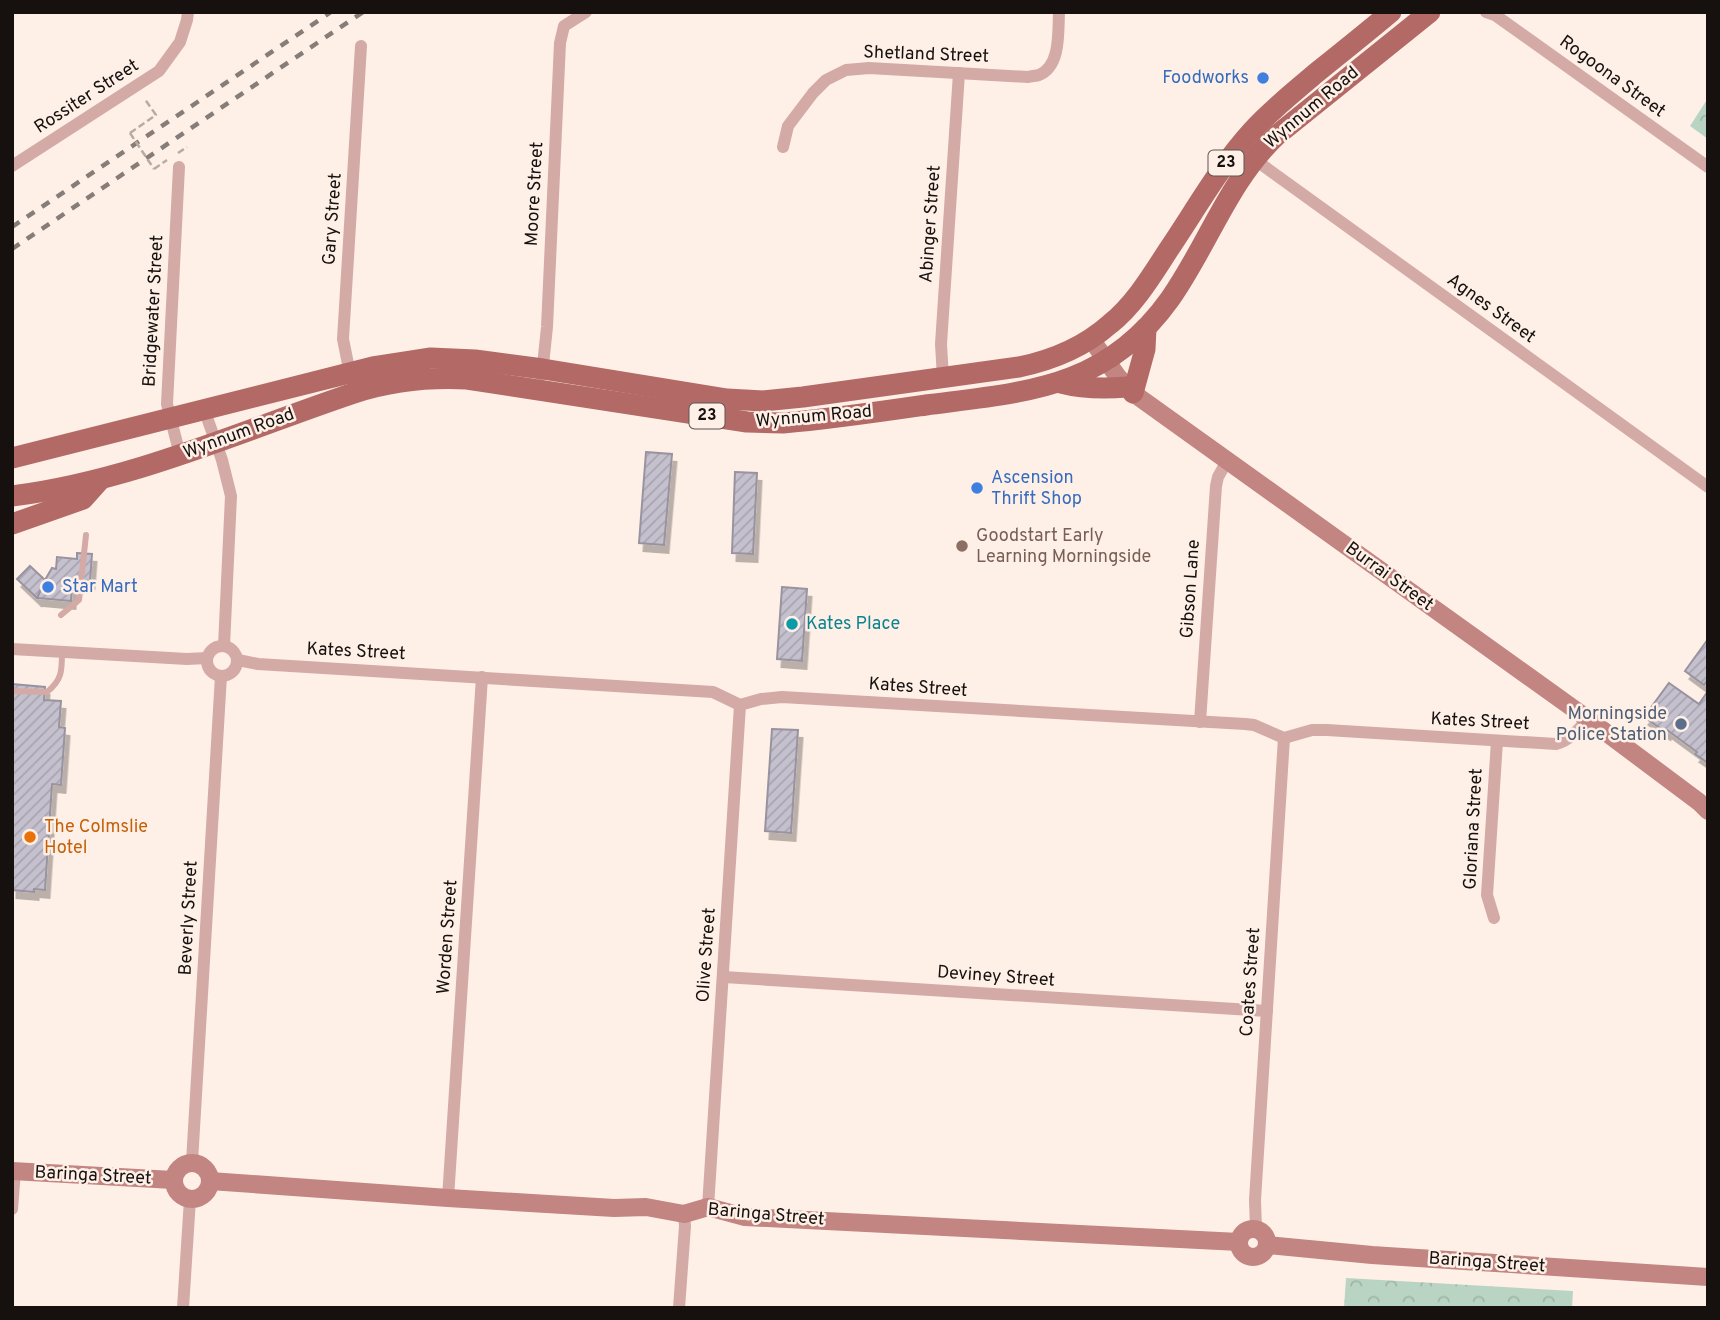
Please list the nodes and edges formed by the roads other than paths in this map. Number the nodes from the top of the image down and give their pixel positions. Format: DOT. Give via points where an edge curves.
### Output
graph roads {
  1 [pos="188,12"];
  2 [pos="586,12"];
  3 [pos="1059,12"];
  4 [pos="1391,12"];
  5 [pos="1430,12"];
  6 [pos="1492,13"];
  7 [pos="361,46"];
  8 [pos="1378,53"];
  9 [pos="959,73"];
  10 [pos="1286,98"];
  11 [pos="783,147"];
  12 [pos="1254,159"];
  13 [pos="12,166"];
  14 [pos="179,167"];
  15 [pos="1708,167"];
  16 [pos="1146,328"];
  17 [pos="1091,339"];
  18 [pos="1106,360"];
  19 [pos="943,378"];
  20 [pos="541,379"];
  21 [pos="352,383"];
  22 [pos="1061,383"];
  23 [pos="1130,390"];
  24 [pos="204,409"];
  25 [pos="170,417"];
  26 [pos="216,442"];
  27 [pos="180,455"];
  28 [pos="12,458"];
  29 [pos="1227,461"];
  30 [pos="100,480"];
  31 [pos="1708,487"];
  32 [pos="12,496"];
  33 [pos="12,524"];
  34 [pos="86,535"];
  35 [pos="61,615"];
  36 [pos="224,646"];
  37 [pos="12,649"];
  38 [pos="62,652"];
  39 [pos="208,658"];
  40 [pos="238,660"];
  41 [pos="221,676"];
  42 [pos="482,677"];
  43 [pos="12,691"];
  44 [pos="740,705"];
  45 [pos="1588,719"];
  46 [pos="1200,722"];
  47 [pos="1284,738"];
  48 [pos="1497,741"];
  49 [pos="1705,807"];
  50 [pos="1494,918"];
  51 [pos="723,976"];
  52 [pos="1267,1012"];
  53 [pos="191,1162"];
  54 [pos="13,1171"];
  55 [pos="173,1180"];
  56 [pos="210,1181"];
  57 [pos="448,1198"];
  58 [pos="190,1199"];
  59 [pos="709,1208"];
  60 [pos="12,1209"];
  61 [pos="684,1214"];
  62 [pos="1256,1229"];
  63 [pos="1239,1242"];
  64 [pos="1267,1245"];
  65 [pos="1708,1276"];
  66 [pos="183,1308"];
  67 [pos="679,1308"];
  1 -- 13 [label="street, Rossiter Street" via="180,42 159,71"];
  2 -- 20 [label="street, Moore Street" via="564,26 560,43"];
  3 -- 9 [label="street, Shetland Street" via="1056,51 1051,66 1041,75"];
  4 -- 10 [label="main road, Wynnum Road / 23"];
  5 -- 8 [label="main road, Wynnum Road / 23"];
  6 -- 15 [label="street, Rogoona Street"];
  7 -- 21 [label="street, Gary Street" via="343,339"];
  8 -- 10 [label="main road" via="1353,59 1304,99"];
  8 -- 12 [label="main road, Wynnum Road / 23"];
  9 -- 11 [label="street, Shetland Street" via="846,71 826,80 813,93 788,126"];
  9 -- 19 [label="street, Abinger Street" via="941,344"];
  10 -- 17 [label="main road, Wynnum Road / 23" via="1231,156 1140,293"];
  12 -- 16 [label="main road, Wynnum Road / 23" via="1170,298"];
  12 -- 31 [label="street, Agnes Street"];
  14 -- 25 [label="street, Bridgewater Street"];
  16 -- 18 [label="main road, Wynnum Road / 23"];
  16 -- 23 [label="main road" via="1145,349"];
  17 -- 18 [label="street, Burrai Street"];
  17 -- 19 [label="main road, Wynnum Road / 23" via="1038,363"];
  18 -- 22 [label="main road, Wynnum Road / 23"];
  18 -- 23 [label="street, Burrai Street"];
  19 -- 20 [label="main road, Wynnum Road / 23" via="763,401"];
  20 -- 21 [label="main road, Wynnum Road / 23"];
  20 -- 22 [label="main road, Wynnum Road / 23" via="747,422 783,423 1015,394"];
  21 -- 24 [label="main road, Wynnum Road / 23"];
  21 -- 26 [label="main road, Wynnum Road / 23"];
  22 -- 23 [label="main road"];
  23 -- 29 [label="street, Burrai Street"];
  24 -- 25 [label="main road, Wynnum Road / 23"];
  24 -- 26 [label="street"];
  25 -- 27 [label="street, Bridgewater Street"];
  25 -- 28 [label="main road, Wynnum Road / 23"];
  26 -- 27 [label="main road, Wynnum Road / 23"];
  26 -- 36 [label="street" via="231,496"];
  27 -- 30 [label="main road, Wynnum Road / 23"];
  29 -- 45 [label="street, Burrai Street"];
  29 -- 46 [label="street, Gibson Lane" via="1216,486"];
  30 -- 32 [label="main road, Wynnum Road / 23"];
  30 -- 33 [label="main road" via="83,499"];
  34 -- 35 [label="lane" via="79,600"];
  36 -- 39 [label="street" via="215,648"];
  36 -- 40 [label="street" via="232,649"];
  37 -- 38 [label="street"];
  38 -- 39 [label="street"];
  38 -- 43 [label="lane" via="60,678 47,692"];
  39 -- 41 [label="street" via="212,672"];
  40 -- 41 [label="street" via="231,674"];
  40 -- 42 [label="street, Kates Street"];
  41 -- 53 [label="street, Beverly Street"];
  42 -- 44 [label="street, Kates Street" via="712,692"];
  42 -- 57 [label="street, Worden Street"];
  44 -- 46 [label="street, Kates Street" via="782,697"];
  44 -- 51 [label="street, Olive Street"];
  45 -- 48 [label="street, Kates Street" via="1574,735 1556,744"];
  45 -- 49 [label="street, Burrai Street"];
  46 -- 47 [label="street, Kates Street" via="1245,724"];
  47 -- 48 [label="street, Kates Street" via="1327,730"];
  47 -- 52 [label="street, Coates Street"];
  48 -- 50 [label="street, Gloriana Street" via="1487,895"];
  51 -- 52 [label="street, Deviney Street"];
  51 -- 59 [label="street, Olive Street"];
  52 -- 62 [label="street, Coates Street"];
  53 -- 55 [label="street" via="178,1167"];
  53 -- 56 [label="street" via="201,1164"];
  54 -- 55 [label="street, Baringa Street"];
  54 -- 60 [label="street"];
  55 -- 58 [label="street" via="178,1194"];
  56 -- 57 [label="street, Baringa Street"];
  56 -- 58 [label="street" via="205,1194"];
  57 -- 61 [label="street, Baringa Street" via="646,1207"];
  58 -- 66 [label="street"];
  59 -- 61 [label="street, Baringa Street"];
  59 -- 63 [label="street, Baringa Street" via="745,1217"];
  61 -- 67 [label="street"];
  62 -- 63 [label="street" via="1247,1230"];
  62 -- 64 [label="street" via="1265,1234"];
  63 -- 64 [label="street" via="1243,1253 1252,1257 1263,1254"];
  64 -- 65 [label="street, Baringa Street"];
}
